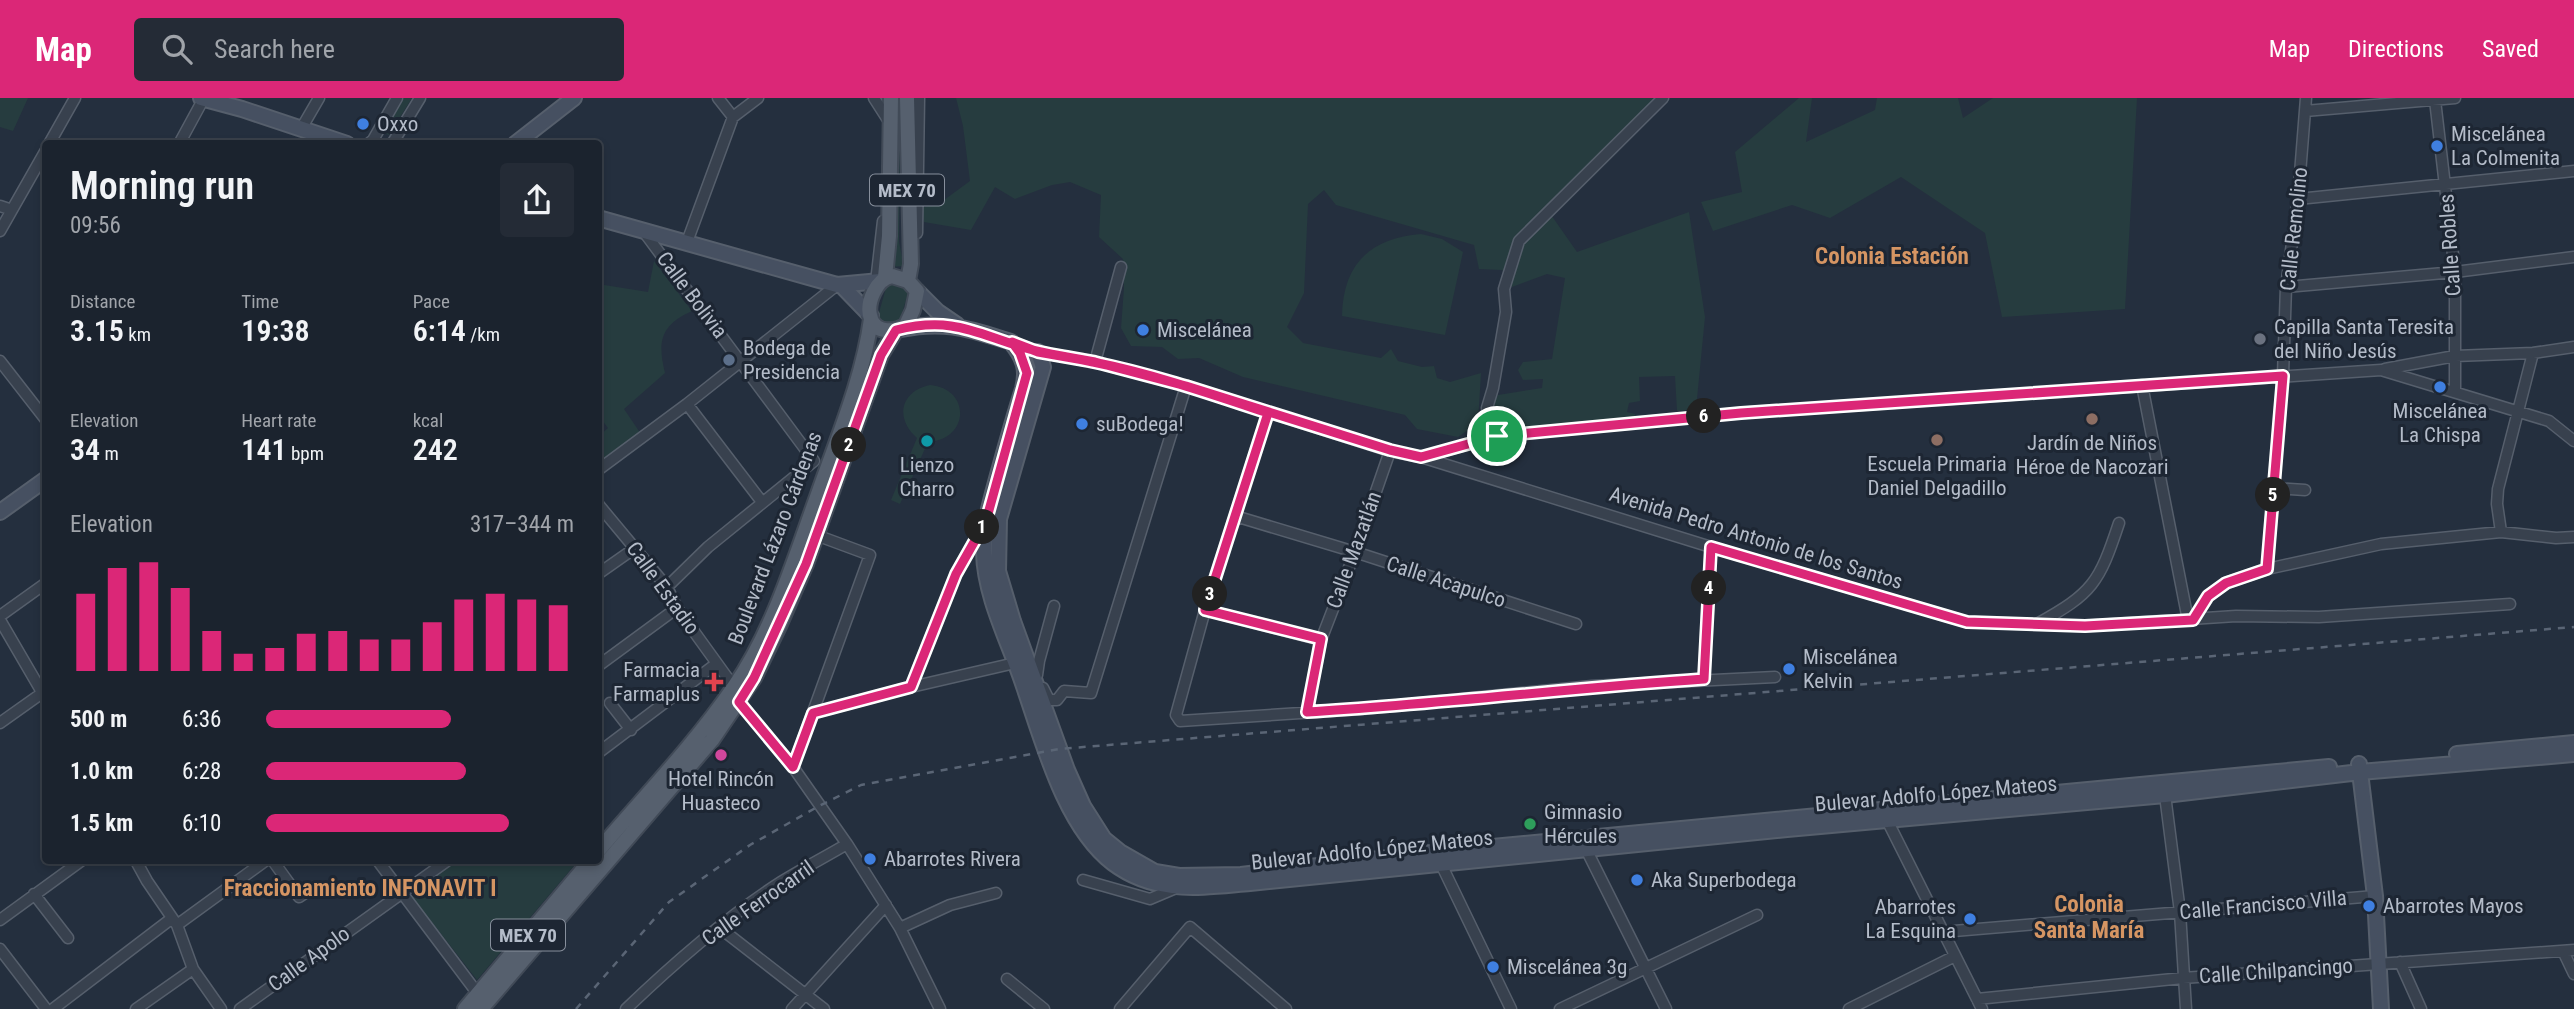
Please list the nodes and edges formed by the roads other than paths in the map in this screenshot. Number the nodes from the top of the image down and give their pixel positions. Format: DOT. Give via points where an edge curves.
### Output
graph roads {
  1 [pos="75,98"];
  2 [pos="203,98"];
  3 [pos="319,98"];
  4 [pos="397,98"];
  5 [pos="420,98"];
  6 [pos="574,98"];
  7 [pos="718,98"];
  8 [pos="758,98"];
  9 [pos="874,98"];
  10 [pos="884,98"];
  11 [pos="891,98"];
  12 [pos="906,98"];
  13 [pos="919,98"];
  14 [pos="1663,98"];
  15 [pos="2306,98"];
  16 [pos="2455,98"];
  17 [pos="2435,100"];
  18 [pos="2305,111"];
  19 [pos="733,117"];
  20 [pos="888,124"];
  21 [pos="301,129"];
  22 [pos="906,136"];
  23 [pos="51,140"];
  24 [pos="181,140"];
  25 [pos="335,140"];
  26 [pos="373,140"];
  27 [pos="394,140"];
  28 [pos="520,140"];
  29 [pos="42,157"];
  30 [pos="2574,171"];
  31 [pos="2445,185"];
  32 [pos="2298,199"];
  33 [pos="0,206"];
  34 [pos="12,210"];
  35 [pos="602,219"];
  36 [pos="0,231"];
  37 [pos="644,232"];
  38 [pos="687,242"];
  39 [pos="2574,257"];
  40 [pos="1121,267"];
  41 [pos="2455,272"];
  42 [pos="880,280"];
  43 [pos="840,286"];
  44 [pos="913,286"];
  45 [pos="2286,287"];
  46 [pos="871,317"];
  47 [pos="959,326"];
  48 [pos="898,329"];
  49 [pos="1012,342"];
  50 [pos="2574,347"];
  51 [pos="1038,352"];
  52 [pos="2533,353"];
  53 [pos="2455,356"];
  54 [pos="741,360"];
  55 [pos="0,361"];
  56 [pos="1095,362"];
  57 [pos="2381,370"];
  58 [pos="2283,376"];
  59 [pos="2142,385"];
  60 [pos="1186,386"];
  61 [pos="2455,391"];
  62 [pos="687,404"];
  63 [pos="2517,410"];
  64 [pos="1268,413"];
  65 [pos="42,415"];
  66 [pos="1497,436"];
  67 [pos="2574,441"];
  68 [pos="1390,450"];
  69 [pos="1421,457"];
  70 [pos="821,462"];
  71 [pos="602,467"];
  72 [pos="42,482"];
  73 [pos="2273,488"];
  74 [pos="2305,490"];
  75 [pos="42,492"];
  76 [pos="762,502"];
  77 [pos="602,509"];
  78 [pos="0,512"];
  79 [pos="1235,516"];
  80 [pos="986,521"];
  81 [pos="0,522"];
  82 [pos="2119,523"];
  83 [pos="2501,532"];
  84 [pos="816,535"];
  85 [pos="2574,537"];
  86 [pos="1711,547"];
  87 [pos="635,548"];
  88 [pos="1355,552"];
  89 [pos="2267,569"];
  90 [pos="602,572"];
  91 [pos="42,586"];
  92 [pos="667,587"];
  93 [pos="2510,604"];
  94 [pos="1054,606"];
  95 [pos="677,608"];
  96 [pos="1205,610"];
  97 [pos="0,618"];
  98 [pos="2191,620"];
  99 [pos="1576,624"];
  100 [pos="2036,624"];
  101 [pos="1321,639"];
  102 [pos="602,663"];
  103 [pos="1015,663"];
  104 [pos="716,664"];
  105 [pos="1035,676"];
  106 [pos="1775,677"];
  107 [pos="1704,679"];
  108 [pos="734,687"];
  109 [pos="911,687"];
  110 [pos="42,689"];
  111 [pos="42,696"];
  112 [pos="739,702"];
  113 [pos="610,703"];
  114 [pos="1307,712"];
  115 [pos="813,713"];
  116 [pos="0,723"];
  117 [pos="631,730"];
  118 [pos="2574,743"];
  119 [pos="602,750"];
  120 [pos="2574,754"];
  121 [pos="793,767"];
  122 [pos="2360,768"];
  123 [pos="2164,788"];
  124 [pos="1890,816"];
  125 [pos="847,845"];
  126 [pos="602,846"];
  127 [pos="1586,849"];
  128 [pos="1441,858"];
  129 [pos="77,864"];
  130 [pos="138,864"];
  131 [pos="258,864"];
  132 [pos="274,864"];
  133 [pos="380,864"];
  134 [pos="443,864"];
  135 [pos="585,864"];
  136 [pos="1083,880"];
  137 [pos="314,887"];
  138 [pos="1176,888"];
  139 [pos="401,892"];
  140 [pos="996,892"];
  141 [pos="34,894"];
  142 [pos="2375,896"];
  143 [pos="886,905"];
  144 [pos="2180,912"];
  145 [pos="1757,915"];
  146 [pos="0,920"];
  147 [pos="174,922"];
  148 [pos="720,928"];
  149 [pos="900,928"];
  150 [pos="1942,932"];
  151 [pos="68,938"];
  152 [pos="0,949"];
  153 [pos="2569,951"];
  154 [pos="1955,956"];
  155 [pos="2400,962"];
  156 [pos="2377,964"];
  157 [pos="1646,968"];
  158 [pos="193,969"];
  159 [pos="2574,974"];
  160 [pos="2183,978"];
  161 [pos="1007,979"];
  162 [pos="806,993"];
  163 [pos="478,994"];
  164 [pos="1978,999"];
  165 [pos="46,1009"];
  166 [pos="53,1009"];
  167 [pos="136,1009"];
  168 [pos="221,1009"];
  169 [pos="240,1009"];
  170 [pos="465,1009"];
  171 [pos="481,1009"];
  172 [pos="626,1009"];
  173 [pos="792,1009"];
  174 [pos="824,1009"];
  175 [pos="940,1009"];
  176 [pos="1044,1009"];
  177 [pos="1120,1009"];
  178 [pos="1286,1009"];
  179 [pos="1511,1009"];
  180 [pos="1560,1009"];
  181 [pos="1666,1009"];
  182 [pos="1849,1009"];
  183 [pos="1982,1009"];
  184 [pos="2186,1009"];
  185 [pos="2381,1009"];
  186 [pos="2421,1009"];
  1 -- 23 [label="street"];
  2 -- 21 [label="main road"];
  2 -- 24 [label="street"];
  3 -- 21 [label="street"];
  4 -- 26 [label="street"];
  5 -- 27 [label="street"];
  6 -- 28 [label="main road"];
  7 -- 19 [label="street"];
  8 -- 19 [label="street"];
  9 -- 20 [label="street"];
  10 -- 20 [label="street"];
  11 -- 20 [label="main road, MEX 70"];
  12 -- 22 [label="main road, MEX 70"];
  13 -- 44 [label="street"];
  14 -- 66 [label="street" via="1519,241 1504,289 1506,313 1487,408"];
  15 -- 18 [label="street, Calle Remolino"];
  16 -- 17 [label="street"];
  17 -- 18 [label="street"];
  17 -- 31 [label="street, Calle Robles"];
  18 -- 32 [label="street, Calle Remolino"];
  19 -- 38 [label="street"];
  20 -- 22 [label="main road"];
  20 -- 42 [label="street"];
  20 -- 42 [label="main road, MEX 70" via="889,236"];
  21 -- 25 [label="main road"];
  22 -- 44 [label="main road, MEX 70"];
  29 -- 34 [label="street"];
  30 -- 31 [label="street"];
  31 -- 32 [label="street"];
  31 -- 41 [label="street, Calle Robles"];
  32 -- 45 [label="street, Calle Remolino"];
  33 -- 34 [label="street"];
  34 -- 36 [label="street"];
  35 -- 37 [label="main road"];
  37 -- 38 [label="main road"];
  37 -- 54 [label="street, Calle Bolivia"];
  38 -- 43 [label="main road"];
  39 -- 41 [label="street"];
  40 -- 56 [label="street"];
  41 -- 45 [label="street"];
  41 -- 53 [label="street, Calle Robles"];
  42 -- 43 [label="main road"];
  42 -- 44 [label="main road" via="900,277"];
  42 -- 46 [label="main road, MEX 70"];
  43 -- 46 [label="main road"];
  43 -- 54 [label="street"];
  44 -- 47 [label="main road"];
  44 -- 48 [label="main road, MEX 70" via="913,310 906,325"];
  45 -- 58 [label="street, Calle Remolino"];
  46 -- 48 [label="main road" via="880,328"];
  46 -- 70 [label="main road, Boulevard Lázaro Cárdenas / MEX 70" via="867,349"];
  47 -- 48 [label="main road" via="926,324"];
  47 -- 49 [label="main road"];
  48 -- 84 [label="main road, Boulevard Lázaro Cárdenas / MEX 70" via="881,355"];
  49 -- 51 [label="street, Avenida Pedro Antonio de los Santos"];
  49 -- 80 [label="main road, Bulevar Adolfo López Mateos" via="1027,373"];
  50 -- 52 [label="street"];
  51 -- 56 [label="street, Avenida Pedro Antonio de los Santos"];
  51 -- 105 [label="main road, Bulevar Adolfo López Mateos" via="1043,368 999,519 998,544 998,572"];
  52 -- 53 [label="street"];
  52 -- 63 [label="street"];
  53 -- 57 [label="street"];
  53 -- 61 [label="street, Calle Robles"];
  54 -- 62 [label="street"];
  54 -- 70 [label="street, Calle Bolivia"];
  55 -- 65 [label="street"];
  56 -- 60 [label="street, Avenida Pedro Antonio de los Santos"];
  57 -- 58 [label="street"];
  57 -- 61 [label="street"];
  58 -- 59 [label="street"];
  58 -- 73 [label="street, Calle Remolino"];
  59 -- 66 [label="street" via="1741,413"];
  59 -- 98 [label="street"];
  60 -- 64 [label="street, Avenida Pedro Antonio de los Santos"];
  60 -- 105 [label="street" via="1091,693 1064,691 1057,700 1049,700"];
  61 -- 63 [label="street"];
  62 -- 71 [label="street"];
  62 -- 76 [label="street"];
  63 -- 67 [label="street" via="2549,421"];
  63 -- 83 [label="street" via="2498,489"];
  64 -- 68 [label="street, Avenida Pedro Antonio de los Santos"];
  64 -- 79 [label="street"];
  66 -- 69 [label="street"];
  68 -- 69 [label="street, Avenida Pedro Antonio de los Santos"];
  68 -- 88 [label="street, Calle Mazatlán"];
  69 -- 86 [label="street, Avenida Pedro Antonio de los Santos"];
  70 -- 76 [label="street"];
  70 -- 108 [label="main road, Boulevard Lázaro Cárdenas / MEX 70" via="793,561"];
  72 -- 78 [label="main road"];
  73 -- 74 [label="street"];
  73 -- 89 [label="street, Calle Remolino"];
  75 -- 81 [label="main road"];
  76 -- 92 [label="street"];
  77 -- 87 [label="street, Calle Estadio"];
  79 -- 88 [label="street, Calle Acapulco"];
  79 -- 96 [label="street"];
  80 -- 103 [label="main road, Bulevar Adolfo López Mateos" via="986,576"];
  80 -- 109 [label="street" via="956,574"];
  82 -- 100 [label="street" via="2098,578 2074,601"];
  83 -- 85 [label="street"];
  83 -- 89 [label="street" via="2381,544"];
  84 -- 112 [label="main road, Boulevard Lázaro Cárdenas / MEX 70" via="780,624"];
  84 -- 115 [label="street" via="870,555"];
  86 -- 100 [label="street, Avenida Pedro Antonio de los Santos" via="1967,622"];
  86 -- 107 [label="street"];
  87 -- 90 [label="street"];
  87 -- 92 [label="street, Calle Estadio"];
  88 -- 99 [label="street, Calle Acapulco"];
  88 -- 101 [label="street, Calle Mazatlán"];
  89 -- 98 [label="street" via="2226,583 2208,596"];
  91 -- 97 [label="street"];
  92 -- 95 [label="street, Calle Estadio"];
  93 -- 98 [label="street, Avenida Pedro Antonio de los Santos"];
  94 -- 105 [label="street"];
  95 -- 102 [label="street"];
  95 -- 104 [label="street, Calle Estadio"];
  96 -- 101 [label="street"];
  96 -- 114 [label="street" via="1175,715 1180,721"];
  97 -- 110 [label="street"];
  98 -- 100 [label="street, Avenida Pedro Antonio de los Santos"];
  101 -- 114 [label="street, Calle Mazatlán"];
  103 -- 109 [label="street"];
  103 -- 138 [label="main road, Bulevar Adolfo López Mateos" via="1063,792 1083,829 1113,863"];
  104 -- 108 [label="street, Calle Estadio"];
  104 -- 117 [label="street"];
  105 -- 128 [label="main road, Bulevar Adolfo López Mateos" via="1067,770 1091,822 1120,852 1155,872 1241,874"];
  106 -- 107 [label="street"];
  107 -- 114 [label="street"];
  108 -- 112 [label="street, Calle Estadio"];
  108 -- 126 [label="main road, Boulevard Lázaro Cárdenas / MEX 70"];
  109 -- 115 [label="street"];
  111 -- 116 [label="street"];
  112 -- 121 [label="street, Calle Estadio"];
  112 -- 171 [label="main road, Boulevard Lázaro Cárdenas / MEX 70" via="712,740"];
  113 -- 117 [label="street"];
  115 -- 121 [label="street"];
  117 -- 119 [label="street"];
  118 -- 122 [label="main road, Bulevar Adolfo López Mateos"];
  120 -- 122 [label="main road, Bulevar Adolfo López Mateos"];
  121 -- 125 [label="street, Calle Estadio"];
  122 -- 123 [label="main road, Bulevar Adolfo López Mateos"];
  122 -- 142 [label="main road"];
  123 -- 124 [label="main road, Bulevar Adolfo López Mateos"];
  123 -- 144 [label="street"];
  124 -- 127 [label="main road, Bulevar Adolfo López Mateos"];
  124 -- 128 [label="main road, Bulevar Adolfo López Mateos"];
  124 -- 150 [label="street"];
  125 -- 143 [label="street"];
  125 -- 148 [label="street, Calle Ferrocarril" via="780,883"];
  127 -- 128 [label="main road, Bulevar Adolfo López Mateos"];
  127 -- 157 [label="street"];
  128 -- 138 [label="main road, Bulevar Adolfo López Mateos"];
  128 -- 179 [label="street"];
  129 -- 141 [label="street"];
  130 -- 147 [label="street"];
  131 -- 147 [label="street"];
  132 -- 137 [label="street" via="299,897"];
  133 -- 139 [label="street"];
  134 -- 139 [label="street, Calle Apolo"];
  135 -- 163 [label="main road, MEX 70"];
  136 -- 138 [label="street" via="1150,898"];
  139 -- 163 [label="street"];
  139 -- 169 [label="street, Calle Apolo"];
  140 -- 149 [label="street" via="950,905"];
  141 -- 146 [label="street"];
  141 -- 151 [label="street"];
  142 -- 144 [label="street, Calle Francisco Villa"];
  142 -- 156 [label="main road"];
  143 -- 149 [label="street"];
  143 -- 162 [label="street"];
  144 -- 150 [label="street, Calle Francisco Villa"];
  144 -- 160 [label="street"];
  145 -- 157 [label="street"];
  147 -- 158 [label="street"];
  147 -- 166 [label="street"];
  148 -- 162 [label="street"];
  148 -- 172 [label="street, Calle Ferrocarril"];
  149 -- 175 [label="street"];
  150 -- 154 [label="street"];
  152 -- 165 [label="street"];
  153 -- 155 [label="street, Calle Chilpancingo"];
  153 -- 159 [label="street"];
  154 -- 164 [label="street"];
  154 -- 182 [label="street"];
  155 -- 156 [label="street, Calle Chilpancingo"];
  155 -- 186 [label="street"];
  156 -- 160 [label="street, Calle Chilpancingo"];
  156 -- 185 [label="main road"];
  157 -- 180 [label="street"];
  157 -- 181 [label="street"];
  158 -- 167 [label="street"];
  158 -- 168 [label="street"];
  160 -- 164 [label="street, Calle Chilpancingo"];
  160 -- 184 [label="street"];
  161 -- 176 [label="street"];
  162 -- 173 [label="street"];
  162 -- 174 [label="street"];
  163 -- 170 [label="main road, MEX 70"];
  164 -- 183 [label="street"];
  177 -- 178 [label="street" via="1190,928"];
}
